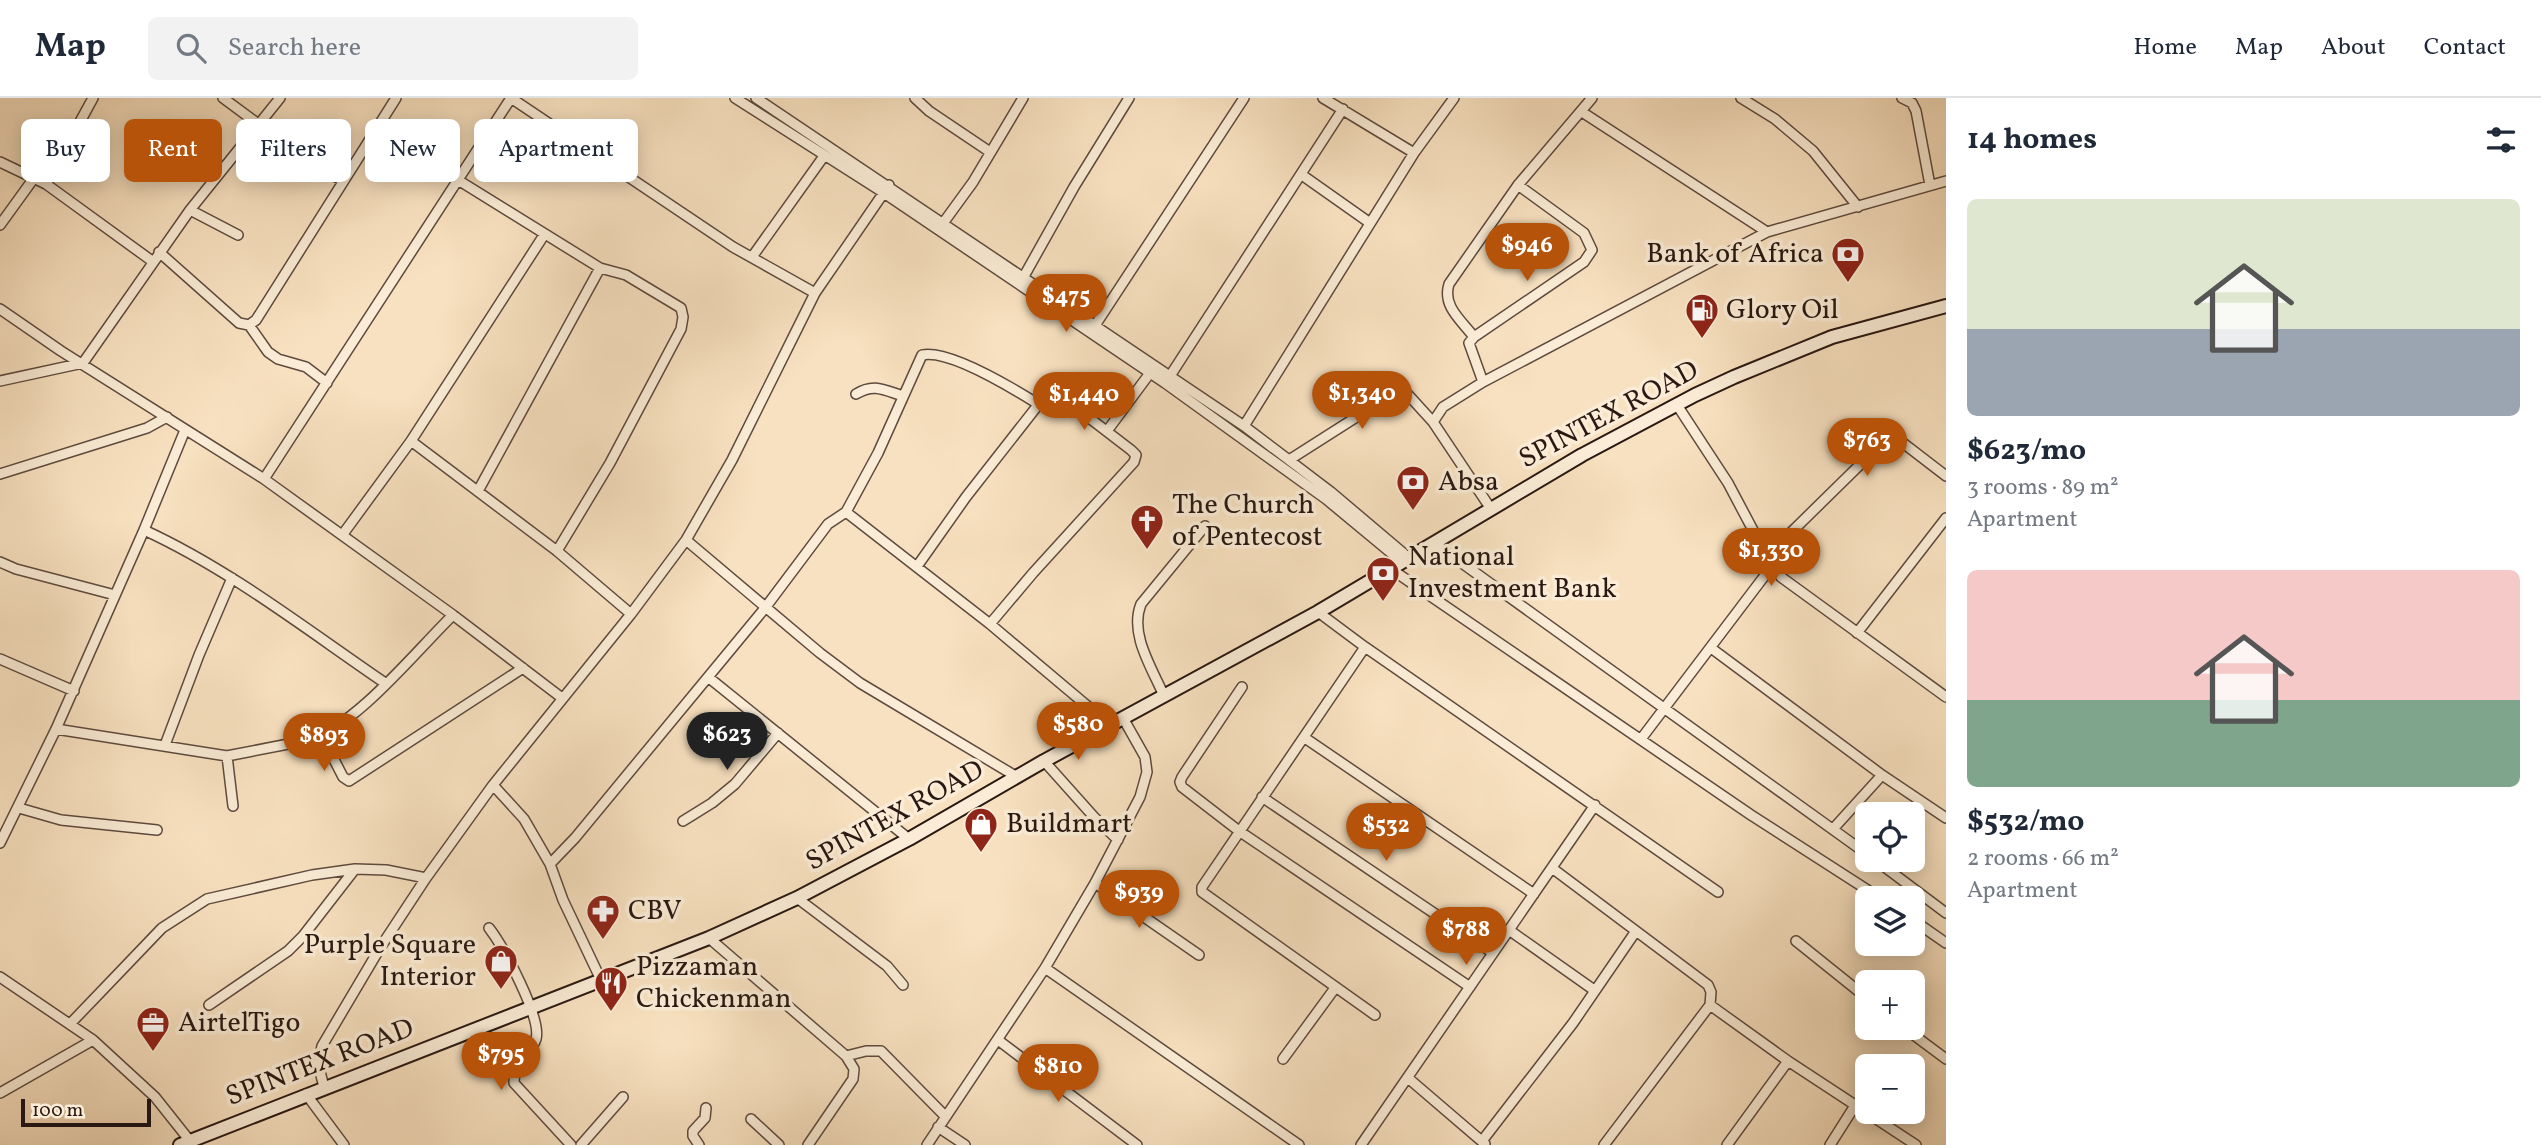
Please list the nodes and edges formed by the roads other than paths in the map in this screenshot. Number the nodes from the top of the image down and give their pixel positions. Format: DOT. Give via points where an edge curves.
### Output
graph roads {
  1 [pos="93,98"];
  2 [pos="223,98"];
  3 [pos="280,98"];
  4 [pos="396,98"];
  5 [pos="511,98"];
  6 [pos="735,98"];
  7 [pos="756,98"];
  8 [pos="915,98"];
  9 [pos="1023,98"];
  10 [pos="1129,98"];
  11 [pos="1244,98"];
  12 [pos="1323,98"];
  13 [pos="1454,98"];
  14 [pos="1592,98"];
  15 [pos="1741,98"];
  16 [pos="1902,98"];
  17 [pos="1343,109"];
  18 [pos="1582,112"];
  19 [pos="252,119"];
  20 [pos="264,119"];
  21 [pos="990,152"];
  22 [pos="1414,153"];
  23 [pos="236,154"];
  24 [pos="824,156"];
  25 [pos="0,162"];
  26 [pos="351,168"];
  27 [pos="21,172"];
  28 [pos="1302,175"];
  29 [pos="460,177"];
  30 [pos="460,181"];
  31 [pos="1946,181"];
  32 [pos="31,182"];
  33 [pos="42,182"];
  34 [pos="342,182"];
  35 [pos="457,182"];
  36 [pos="46,184"];
  37 [pos="1518,185"];
  38 [pos="1930,185"];
  39 [pos="886,189"];
  40 [pos="1858,207"];
  41 [pos="190,210"];
  42 [pos="1370,223"];
  43 [pos="0,225"];
  44 [pos="941,227"];
  45 [pos="1767,232"];
  46 [pos="238,235"];
  47 [pos="544,235"];
  48 [pos="159,252"];
  49 [pos="752,257"];
  50 [pos="152,261"];
  51 [pos="600,268"];
  52 [pos="1024,278"];
  53 [pos="815,293"];
  54 [pos="1945,307"];
  55 [pos="0,309"];
  56 [pos="249,325"];
  57 [pos="1094,327"];
  58 [pos="1474,337"];
  59 [pos="83,363"];
  60 [pos="1150,373"];
  61 [pos="1170,376"];
  62 [pos="0,382"];
  63 [pos="1483,382"];
  64 [pos="327,383"];
  65 [pos="856,394"];
  66 [pos="903,396"];
  67 [pos="1038,404"];
  68 [pos="1677,405"];
  69 [pos="167,417"];
  70 [pos="1433,422"];
  71 [pos="1244,426"];
  72 [pos="185,430"];
  73 [pos="1107,431"];
  74 [pos="411,441"];
  75 [pos="1289,460"];
  76 [pos="0,474"];
  77 [pos="1946,476"];
  78 [pos="264,479"];
  79 [pos="478,491"];
  80 [pos="1491,509"];
  81 [pos="846,512"];
  82 [pos="1946,518"];
  83 [pos="1205,526"];
  84 [pos="144,530"];
  85 [pos="343,534"];
  86 [pos="686,540"];
  87 [pos="1434,543"];
  88 [pos="557,551"];
  89 [pos="1767,556"];
  90 [pos="0,562"];
  91 [pos="1401,563"];
  92 [pos="918,565"];
  93 [pos="1772,566"];
  94 [pos="232,578"];
  95 [pos="114,595"];
  96 [pos="765,608"];
  97 [pos="1318,612"];
  98 [pos="631,614"];
  99 [pos="453,615"];
  100 [pos="990,624"];
  101 [pos="1857,633"];
  102 [pos="1365,647"];
  103 [pos="1711,648"];
  104 [pos="0,659"];
  105 [pos="523,668"];
  106 [pos="708,677"];
  107 [pos="385,683"];
  108 [pos="1242,687"];
  109 [pos="74,691"];
  110 [pos="1164,696"];
  111 [pos="1946,696"];
  112 [pos="562,698"];
  113 [pos="1665,709"];
  114 [pos="1123,718"];
  115 [pos="1110,726"];
  116 [pos="56,729"];
  117 [pos="778,733"];
  118 [pos="322,736"];
  119 [pos="1305,737"];
  120 [pos="1642,739"];
  121 [pos="165,745"];
  122 [pos="227,756"];
  123 [pos="1044,761"];
  124 [pos="1882,775"];
  125 [pos="1017,777"];
  126 [pos="494,785"];
  127 [pos="1262,797"];
  128 [pos="1595,805"];
  129 [pos="233,806"];
  130 [pos="19,807"];
  131 [pos="1946,818"];
  132 [pos="683,821"];
  133 [pos="1833,829"];
  134 [pos="157,830"];
  135 [pos="1240,831"];
  136 [pos="909,839"];
  137 [pos="1118,840"];
  138 [pos="0,843"];
  139 [pos="1855,845"];
  140 [pos="550,864"];
  141 [pos="1552,868"];
  142 [pos="355,870"];
  143 [pos="1891,872"];
  144 [pos="426,878"];
  145 [pos="1095,883"];
  146 [pos="1861,886"];
  147 [pos="1718,892"];
  148 [pos="1534,894"];
  149 [pos="797,898"];
  150 [pos="1946,913"];
  151 [pos="489,928"];
  152 [pos="1925,928"];
  153 [pos="1509,930"];
  154 [pos="1636,931"];
  155 [pos="709,938"];
  156 [pos="1796,941"];
  157 [pos="1946,943"];
  158 [pos="1493,953"];
  159 [pos="1199,955"];
  160 [pos="1045,968"];
  161 [pos="0,977"];
  162 [pos="601,980"];
  163 [pos="904,985"];
  164 [pos="1470,987"];
  165 [pos="1335,988"];
  166 [pos="1855,988"];
  167 [pos="1594,990"];
  168 [pos="1710,1004"];
  169 [pos="209,1005"];
  170 [pos="529,1007"];
  171 [pos="1375,1015"];
  172 [pos="69,1024"];
  173 [pos="93,1040"];
  174 [pos="998,1040"];
  175 [pos="1920,1040"];
  176 [pos="846,1056"];
  177 [pos="1283,1059"];
  178 [pos="1946,1059"];
  179 [pos="1788,1061"];
  180 [pos="1408,1078"];
  181 [pos="324,1087"];
  182 [pos="0,1093"];
  183 [pos="306,1094"];
  184 [pos="622,1097"];
  185 [pos="1855,1103"];
  186 [pos="1855,1106"];
  187 [pos="706,1108"];
  188 [pos="945,1116"];
  189 [pos="751,1119"];
  190 [pos="1884,1124"];
  191 [pos="938,1127"];
  192 [pos="185,1143"];
  193 [pos="585,1143"];
  194 [pos="1484,1143"];
  195 [pos="1912,1144"];
  196 [pos="344,1145"];
  197 [pos="571,1145"];
  198 [pos="699,1145"];
  199 [pos="779,1145"];
  200 [pos="808,1145"];
  201 [pos="927,1145"];
  202 [pos="965,1145"];
  203 [pos="1137,1145"];
  204 [pos="1299,1145"];
  205 [pos="1361,1145"];
  206 [pos="1604,1145"];
  207 [pos="1727,1145"];
  208 [pos="1829,1145"];
  1 -- 36 [label="street"];
  2 -- 19 [label="street"];
  3 -- 20 [label="street"];
  4 -- 26 [label="street"];
  5 -- 29 [label="street"];
  5 -- 49 [label="street"];
  6 -- 24 [label="street"];
  7 -- 39 [label="street"];
  8 -- 21 [label="street"];
  9 -- 21 [label="street"];
  10 -- 52 [label="street"];
  11 -- 57 [label="street"];
  12 -- 17 [label="street"];
  13 -- 22 [label="street"];
  14 -- 18 [label="street"];
  15 -- 40 [label="street" via="1813,151"];
  16 -- 38 [label="street" via="1916,111"];
  17 -- 22 [label="street"];
  17 -- 28 [label="street"];
  18 -- 37 [label="street"];
  18 -- 45 [label="street"];
  21 -- 44 [label="street"];
  22 -- 42 [label="street"];
  23 -- 41 [label="street"];
  24 -- 39 [label="street"];
  24 -- 49 [label="street"];
  25 -- 27 [label="street"];
  28 -- 42 [label="street"];
  28 -- 61 [label="street"];
  30 -- 47 [label="street"];
  31 -- 38 [label="street"];
  32 -- 43 [label="street"];
  33 -- 36 [label="street"];
  34 -- 56 [label="street" via="257,320"];
  35 -- 64 [label="street"];
  36 -- 50 [label="street"];
  37 -- 58 [label="street" via="1446,293 1448,305"];
  37 -- 58 [label="street" via="1584,233 1591,250 1584,262"];
  38 -- 40 [label="street"];
  39 -- 44 [label="street"];
  39 -- 53 [label="street"];
  40 -- 45 [label="street"];
  41 -- 46 [label="street"];
  41 -- 48 [label="street"];
  42 -- 71 [label="street"];
  44 -- 52 [label="street"];
  44 -- 60 [label="street"];
  45 -- 63 [label="street"];
  47 -- 51 [label="street"];
  47 -- 74 [label="street"];
  48 -- 50 [label="street"];
  48 -- 56 [label="street" via="239,323"];
  49 -- 53 [label="street"];
  50 -- 59 [label="street"];
  51 -- 79 [label="street"];
  51 -- 88 [label="street" via="626,275 673,302 681,308 682,325 610,463"];
  52 -- 57 [label="street"];
  53 -- 86 [label="street" via="732,460"];
  54 -- 68 [label="main road, SPINTEX ROAD" via="1832,337"];
  55 -- 59 [label="street"];
  56 -- 64 [label="street" via="268,352 306,367"];
  57 -- 61 [label="street"];
  58 -- 63 [label="street" via="1470,351"];
  59 -- 62 [label="street"];
  59 -- 69 [label="street"];
  60 -- 73 [label="street"];
  60 -- 91 [label="street" via="1277,462"];
  61 -- 71 [label="street"];
  63 -- 70 [label="street" via="1443,407"];
  64 -- 78 [label="street"];
  65 -- 66 [label="street" via="875,387"];
  66 -- 67 [label="street" via="919,359 927,354 990,375"];
  66 -- 81 [label="street"];
  67 -- 73 [label="street" via="1054,391"];
  67 -- 92 [label="street"];
  68 -- 80 [label="main road, SPINTEX ROAD"];
  68 -- 89 [label="street" via="1728,483"];
  69 -- 72 [label="street"];
  69 -- 76 [label="street" via="147,428"];
  70 -- 75 [label="street" via="1402,388"];
  70 -- 80 [label="street"];
  71 -- 75 [label="street"];
  72 -- 78 [label="street"];
  72 -- 84 [label="street"];
  73 -- 100 [label="street" via="1137,458"];
  74 -- 79 [label="street"];
  74 -- 85 [label="street"];
  75 -- 91 [label="street"];
  77 -- 89 [label="street" via="1894,436"];
  78 -- 85 [label="street"];
  79 -- 88 [label="street"];
  80 -- 87 [label="main road, SPINTEX ROAD"];
  81 -- 92 [label="street"];
  81 -- 96 [label="street" via="828,524"];
  82 -- 101 [label="street"];
  83 -- 110 [label="street" via="1137,614 1141,642"];
  84 -- 94 [label="street"];
  84 -- 95 [label="street"];
  85 -- 99 [label="street"];
  86 -- 96 [label="street"];
  86 -- 98 [label="street"];
  87 -- 91 [label="main road, SPINTEX ROAD"];
  87 -- 113 [label="street"];
  88 -- 98 [label="street"];
  89 -- 93 [label="street"];
  90 -- 95 [label="street"];
  91 -- 97 [label="main road, SPINTEX ROAD"];
  91 -- 120 [label="street"];
  92 -- 100 [label="street"];
  93 -- 101 [label="street"];
  93 -- 103 [label="street"];
  94 -- 107 [label="street"];
  94 -- 121 [label="street"];
  95 -- 109 [label="street"];
  96 -- 106 [label="street"];
  96 -- 125 [label="street" via="860,683"];
  97 -- 102 [label="street"];
  97 -- 110 [label="main road, SPINTEX ROAD"];
  98 -- 112 [label="street"];
  99 -- 105 [label="street"];
  99 -- 107 [label="street"];
  100 -- 115 [label="street"];
  101 -- 111 [label="street"];
  102 -- 119 [label="street"];
  102 -- 128 [label="street"];
  103 -- 113 [label="street"];
  103 -- 124 [label="street"];
  104 -- 109 [label="street"];
  105 -- 112 [label="street"];
  105 -- 118 [label="street" via="349,781"];
  106 -- 117 [label="street"];
  106 -- 140 [label="street"];
  107 -- 118 [label="street" via="361,708"];
  108 -- 135 [label="street" via="1180,782"];
  109 -- 116 [label="street"];
  110 -- 114 [label="main road, SPINTEX ROAD"];
  112 -- 126 [label="street"];
  113 -- 120 [label="street"];
  113 -- 133 [label="street"];
  114 -- 115 [label="main road, SPINTEX ROAD"];
  114 -- 137 [label="street" via="1145,757 1147,772"];
  115 -- 123 [label="main road, SPINTEX ROAD"];
  116 -- 121 [label="street"];
  116 -- 130 [label="street"];
  117 -- 132 [label="street" via="735,785"];
  117 -- 136 [label="street"];
  118 -- 122 [label="street"];
  119 -- 127 [label="street"];
  119 -- 148 [label="street"];
  120 -- 146 [label="street"];
  121 -- 122 [label="street"];
  122 -- 129 [label="street"];
  123 -- 125 [label="main road, SPINTEX ROAD"];
  123 -- 137 [label="street"];
  124 -- 131 [label="street"];
  124 -- 133 [label="street"];
  125 -- 136 [label="main road, SPINTEX ROAD"];
  126 -- 140 [label="street" via="524,819"];
  126 -- 144 [label="street"];
  127 -- 135 [label="street"];
  127 -- 158 [label="street"];
  128 -- 141 [label="street"];
  128 -- 147 [label="street"];
  130 -- 134 [label="street" via="61,820"];
  130 -- 138 [label="street"];
  133 -- 139 [label="street"];
  135 -- 164 [label="street"];
  135 -- 165 [label="street" via="1202,892"];
  136 -- 149 [label="main road, SPINTEX ROAD"];
  137 -- 145 [label="street"];
  140 -- 162 [label="street"];
  141 -- 148 [label="street"];
  141 -- 154 [label="street"];
  142 -- 144 [label="street"];
  142 -- 169 [label="street" via="288,951"];
  142 -- 172 [label="street" via="207,899 162,928"];
  143 -- 150 [label="street"];
  144 -- 181 [label="street" via="322,1046 318,1064"];
  145 -- 159 [label="street"];
  145 -- 160 [label="street"];
  148 -- 153 [label="street"];
  149 -- 155 [label="main road, SPINTEX ROAD"];
  149 -- 163 [label="street" via="877,958"];
  151 -- 170 [label="street" via="517,973"];
  152 -- 157 [label="street"];
  153 -- 158 [label="street"];
  153 -- 167 [label="street"];
  154 -- 167 [label="street"];
  154 -- 168 [label="street" via="1707,985"];
  155 -- 162 [label="main road, SPINTEX ROAD"];
  155 -- 176 [label="street"];
  156 -- 166 [label="street"];
  158 -- 164 [label="street"];
  160 -- 174 [label="street"];
  160 -- 204 [label="street"];
  161 -- 172 [label="street"];
  162 -- 170 [label="main road, SPINTEX ROAD"];
  164 -- 180 [label="street"];
  165 -- 171 [label="street"];
  165 -- 177 [label="street"];
  167 -- 194 [label="street"];
  168 -- 179 [label="street"];
  168 -- 206 [label="street"];
  170 -- 181 [label="main road, SPINTEX ROAD"];
  170 -- 197 [label="street" via="536,1038 514,1083"];
  172 -- 173 [label="street"];
  173 -- 182 [label="street"];
  173 -- 192 [label="street" via="155,1097"];
  174 -- 188 [label="street"];
  174 -- 203 [label="street"];
  175 -- 178 [label="street"];
  176 -- 188 [label="street" via="881,1051"];
  176 -- 200 [label="street" via="854,1069 853,1079"];
  179 -- 185 [label="street"];
  179 -- 207 [label="street"];
  180 -- 194 [label="street"];
  180 -- 205 [label="street"];
  181 -- 183 [label="main road, SPINTEX ROAD"];
  183 -- 192 [label="main road, SPINTEX ROAD"];
  183 -- 196 [label="street"];
  184 -- 193 [label="street"];
  186 -- 208 [label="street"];
  187 -- 198 [label="street" via="705,1118 693,1130"];
  188 -- 191 [label="street"];
  189 -- 199 [label="street"];
  190 -- 195 [label="street"];
  191 -- 201 [label="street"];
  191 -- 202 [label="street"];
}
